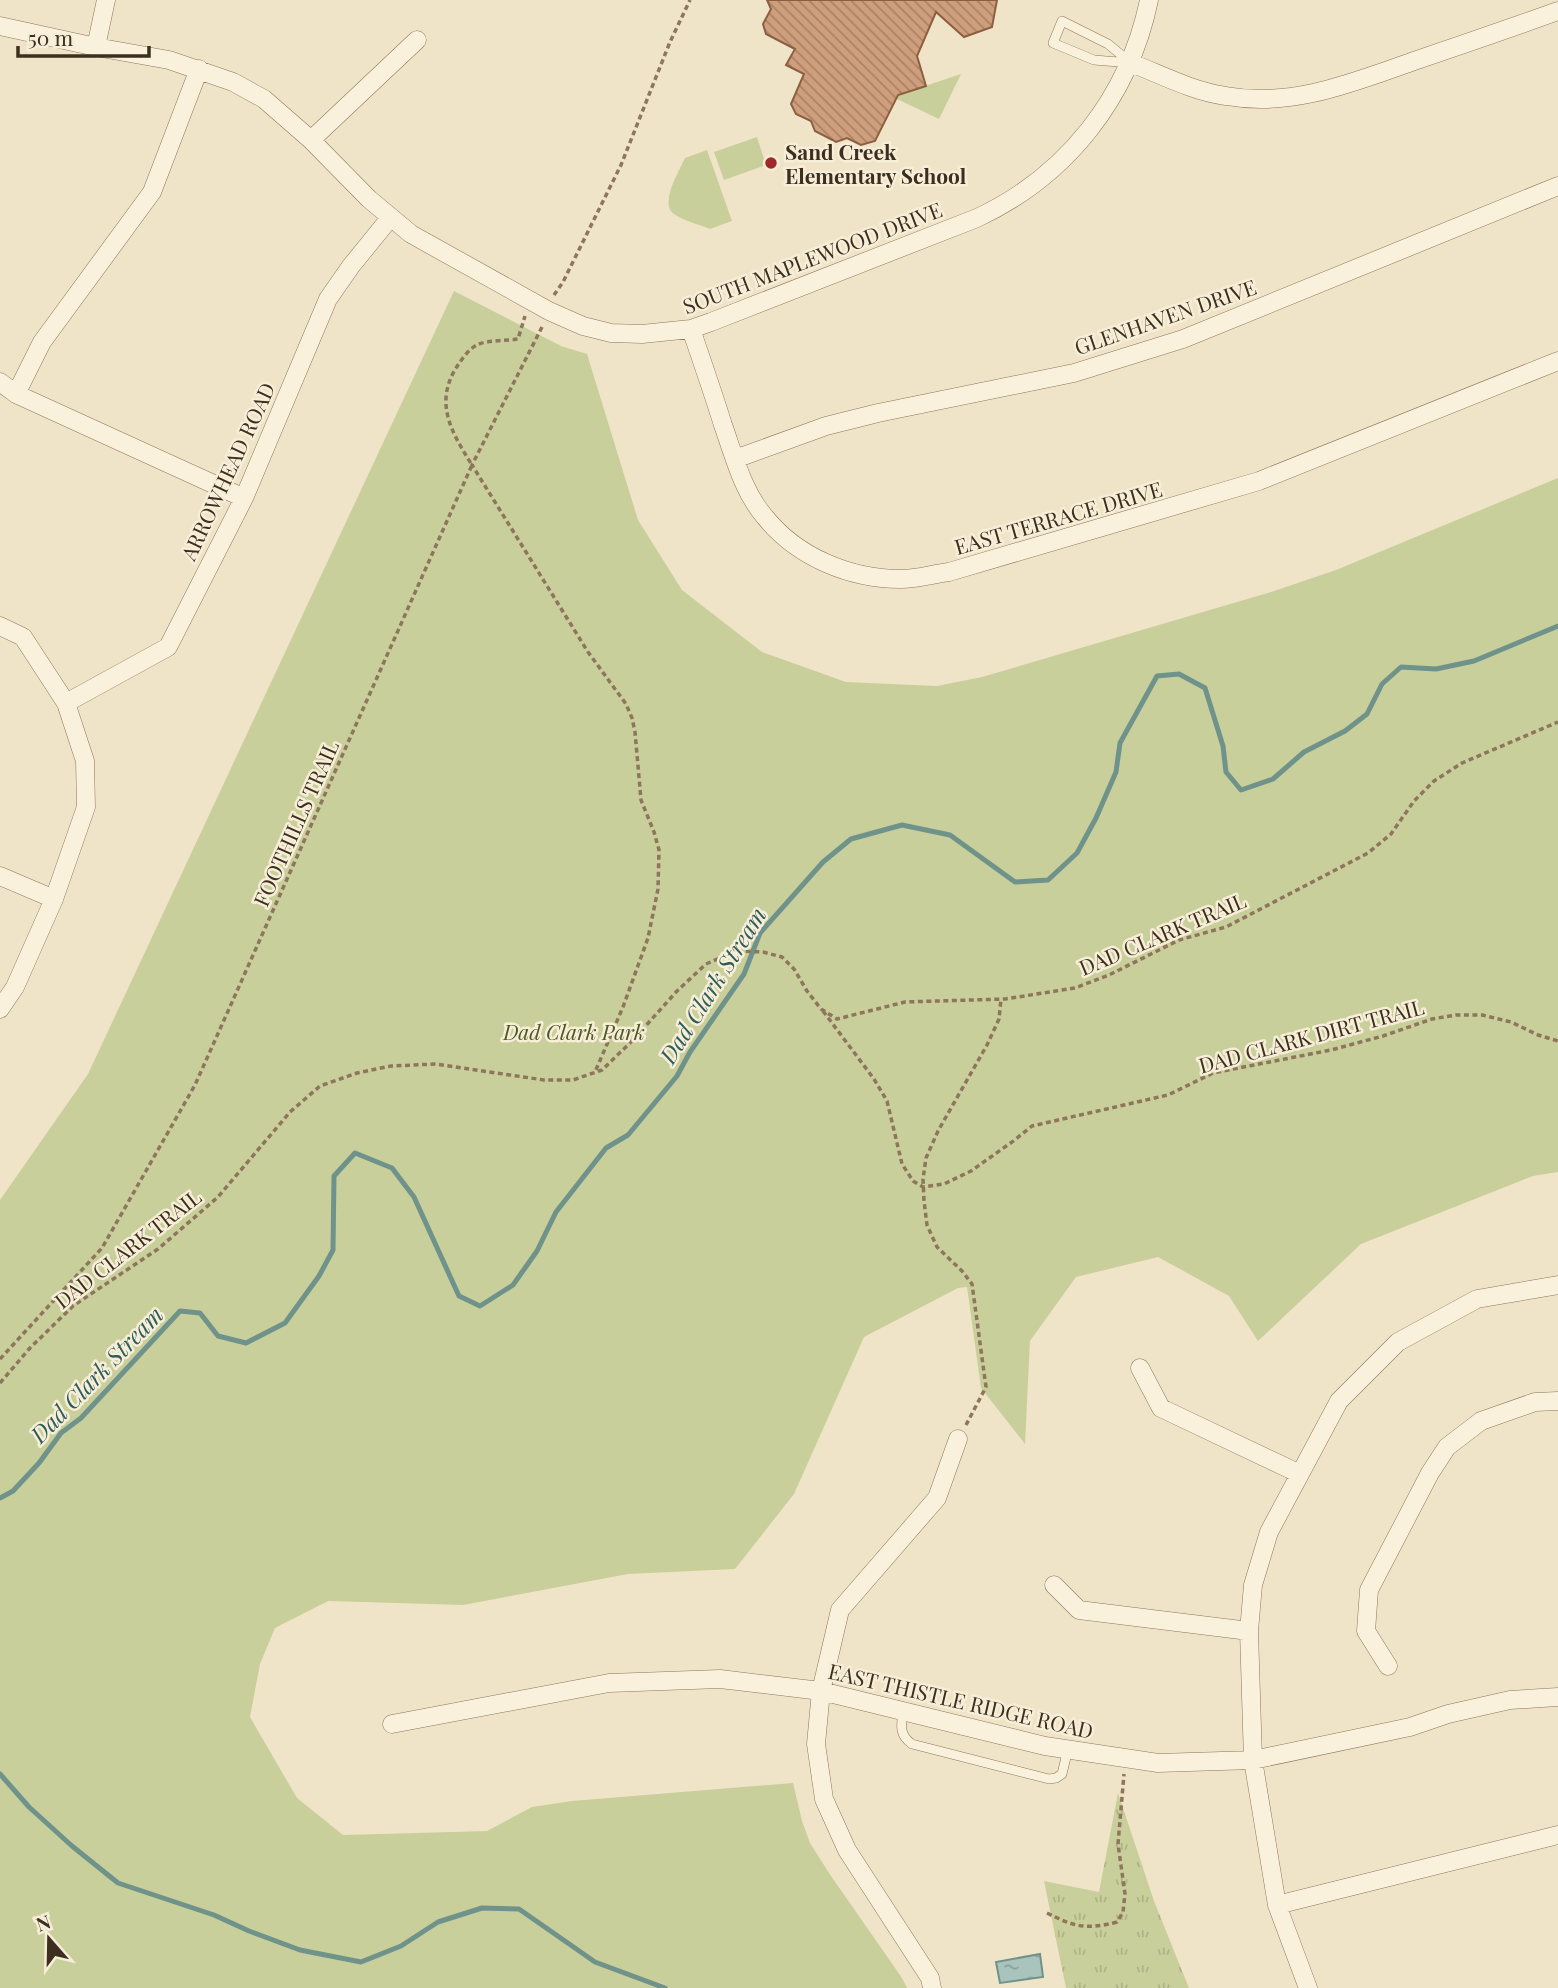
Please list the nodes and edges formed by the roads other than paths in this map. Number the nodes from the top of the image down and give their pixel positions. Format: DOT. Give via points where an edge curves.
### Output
graph roads {
  1 [pos="106,0"];
  2 [pos="1149,0"];
  3 [pos="1558,11"];
  4 [pos="0,26"];
  5 [pos="417,40"];
  6 [pos="96,47"];
  7 [pos="1130,63"];
  8 [pos="200,69"];
  9 [pos="311,140"];
  10 [pos="1558,186"];
  11 [pos="390,218"];
  12 [pos="691,329"];
  13 [pos="1558,361"];
  14 [pos="0,382"];
  15 [pos="16,394"];
  16 [pos="735,459"];
  17 [pos="244,498"];
  18 [pos="0,626"];
  19 [pos="66,703"];
  20 [pos="0,876"];
  21 [pos="54,899"];
  22 [pos="0,1009"];
  23 [pos="1558,1285"];
  24 [pos="1140,1368"];
  25 [pos="1558,1401"];
  26 [pos="958,1439"];
  27 [pos="1300,1474"];
  28 [pos="1055,1586"];
  29 [pos="1249,1632"];
  30 [pos="1388,1666"];
  31 [pos="821,1691"];
  32 [pos="1558,1697"];
  33 [pos="903,1711"];
  34 [pos="392,1724"];
  35 [pos="1068,1749"];
  36 [pos="1253,1760"];
  37 [pos="1557,1839"];
  38 [pos="1278,1905"];
  39 [pos="932,1988"];
  40 [pos="1308,1988"];
  1 -- 6 [label="street"];
  2 -- 7 [label="street, SOUTH MAPLEWOOD DRIVE"];
  3 -- 7 [label="street" via="1340,87 1291,98 1224,96"];
  4 -- 6 [label="street, SOUTH MAPLEWOOD DRIVE"];
  5 -- 9 [label="street"];
  6 -- 8 [label="street, SOUTH MAPLEWOOD DRIVE"];
  7 -- 7 [label="lane" via="1094,60 1053,43 1062,21 1114,48"];
  7 -- 12 [label="street, SOUTH MAPLEWOOD DRIVE" via="1092,127 1032,186 1002,206"];
  8 -- 9 [label="street, SOUTH MAPLEWOOD DRIVE" via="264,99"];
  8 -- 15 [label="street" via="152,192 41,342"];
  9 -- 11 [label="street, SOUTH MAPLEWOOD DRIVE"];
  10 -- 16 [label="street, GLENHAVEN DRIVE" via="1196,334 1122,359 825,426"];
  11 -- 12 [label="street, SOUTH MAPLEWOOD DRIVE" via="411,234 583,326 611,333"];
  11 -- 17 [label="street, ARROWHEAD ROAD" via="328,299"];
  12 -- 16 [label="street, EAST TERRACE DRIVE"];
  13 -- 16 [label="street, EAST TERRACE DRIVE" via="1259,481 949,572 902,579 857,574 816,559 789,542 764,516"];
  14 -- 15 [label="street"];
  15 -- 17 [label="street"];
  17 -- 19 [label="street, ARROWHEAD ROAD" via="168,647"];
  18 -- 19 [label="street" via="23,637"];
  19 -- 21 [label="street" via="86,761 86,807"];
  20 -- 21 [label="street"];
  21 -- 22 [label="street" via="15,987"];
  23 -- 27 [label="street" via="1477,1299 1398,1342 1339,1401"];
  24 -- 27 [label="street" via="1161,1408"];
  25 -- 30 [label="street" via="1535,1402 1481,1421 1447,1447 1369,1590 1366,1631"];
  26 -- 31 [label="street" via="937,1498 841,1610"];
  27 -- 29 [label="street" via="1269,1532 1252,1585"];
  28 -- 29 [label="street" via="1079,1610"];
  29 -- 36 [label="street"];
  31 -- 33 [label="street, EAST THISTLE RIDGE ROAD"];
  31 -- 34 [label="street, EAST THISTLE RIDGE ROAD" via="720,1679 609,1683"];
  31 -- 39 [label="street" via="816,1744 824,1799 847,1850 930,1978"];
  32 -- 36 [label="street, EAST THISTLE RIDGE ROAD" via="1510,1700 1410,1727"];
  33 -- 35 [label="street, EAST THISTLE RIDGE ROAD"];
  33 -- 35 [label="lane" via="901,1731 912,1744 1049,1779 1062,1774"];
  35 -- 36 [label="street, EAST THISTLE RIDGE ROAD" via="1158,1763"];
  36 -- 38 [label="street"];
  37 -- 38 [label="street"];
  38 -- 40 [label="street"];
}
